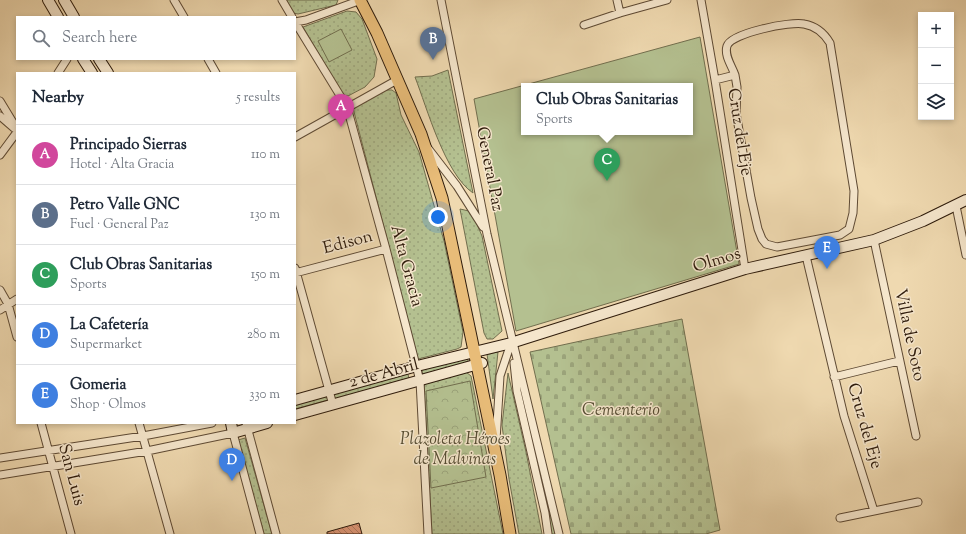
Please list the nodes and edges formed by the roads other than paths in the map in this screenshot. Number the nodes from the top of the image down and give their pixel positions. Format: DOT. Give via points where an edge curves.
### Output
graph roads {
  1 [pos="48,0"];
  2 [pos="64,0"];
  3 [pos="174,0"];
  4 [pos="282,0"];
  5 [pos="360,0"];
  6 [pos="366,0"];
  7 [pos="441,0"];
  8 [pos="617,0"];
  9 [pos="667,0"];
  10 [pos="701,0"];
  11 [pos="620,13"];
  12 [pos="57,16"];
  13 [pos="73,16"];
  14 [pos="183,16"];
  15 [pos="291,16"];
  16 [pos="296,22"];
  17 [pos="296,24"];
  18 [pos="584,25"];
  19 [pos="66,60"];
  20 [pos="84,60"];
  21 [pos="100,60"];
  22 [pos="209,60"];
  23 [pos="59,72"];
  24 [pos="91,72"];
  25 [pos="107,72"];
  26 [pos="215,72"];
  27 [pos="735,75"];
  28 [pos="398,80"];
  29 [pos="715,80"];
  30 [pos="0,101"];
  31 [pos="347,107"];
  32 [pos="0,116"];
  33 [pos="16,128"];
  34 [pos="16,129"];
  35 [pos="16,131"];
  36 [pos="296,136"];
  37 [pos="429,150"];
  38 [pos="0,155"];
  39 [pos="966,200"];
  40 [pos="956,206"];
  41 [pos="487,234"];
  42 [pos="874,240"];
  43 [pos="386,249"];
  44 [pos="966,255"];
  45 [pos="806,256"];
  46 [pos="745,269"];
  47 [pos="296,271"];
  48 [pos="296,274"];
  49 [pos="0,290"];
  50 [pos="16,300"];
  51 [pos="8,304"];
  52 [pos="0,310"];
  53 [pos="16,333"];
  54 [pos="512,343"];
  55 [pos="477,351"];
  56 [pos="900,362"];
  57 [pos="480,364"];
  58 [pos="417,366"];
  59 [pos="834,377"];
  60 [pos="420,380"];
  61 [pos="329,389"];
  62 [pos="296,400"];
  63 [pos="333,405"];
  64 [pos="296,415"];
  65 [pos="41,424"];
  66 [pos="139,424"];
  67 [pos="207,424"];
  68 [pos="260,424"];
  69 [pos="246,426"];
  70 [pos="232,428"];
  71 [pos="143,436"];
  72 [pos="916,436"];
  73 [pos="49,450"];
  74 [pos="147,451"];
  75 [pos="496,455"];
  76 [pos="0,458"];
  77 [pos="53,466"];
  78 [pos="0,475"];
  79 [pos="918,502"];
  80 [pos="874,511"];
  81 [pos="840,518"];
  82 [pos="70,534"];
  83 [pos="170,534"];
  84 [pos="260,534"];
  85 [pos="276,534"];
  86 [pos="428,534"];
  87 [pos="510,534"];
  88 [pos="548,534"];
  89 [pos="559,534"];
  1 -- 12 [label="street"];
  2 -- 13 [label="street"];
  3 -- 14 [label="street"];
  4 -- 15 [label="street"];
  5 -- 16 [label="street"];
  5 -- 28 [label="main road"];
  6 -- 37 [label="main road" via="382,31"];
  7 -- 41 [label="street, General Paz"];
  8 -- 11 [label="street"];
  9 -- 11 [label="street"];
  10 -- 29 [label="street, Cruz del Eje"];
  11 -- 18 [label="street"];
  17 -- 31 [label="street, Alta Gracia"];
  19 -- 23 [label="street"];
  20 -- 24 [label="street"];
  21 -- 25 [label="street"];
  22 -- 26 [label="street"];
  27 -- 27 [label="street" via="736,113 758,229 766,244 777,247 840,235 849,229 854,191 827,37 821,31 802,23 791,23 741,35 731,40 727,46 726,56"];
  27 -- 29 [label="street"];
  28 -- 31 [label="street"];
  28 -- 37 [label="main road"];
  29 -- 46 [label="street, Cruz del Eje"];
  30 -- 33 [label="street"];
  31 -- 36 [label="street"];
  31 -- 43 [label="street, Alta Gracia"];
  32 -- 34 [label="street"];
  35 -- 38 [label="street"];
  37 -- 41 [label="street" via="473,210"];
  37 -- 55 [label="main road" via="447,197"];
  39 -- 40 [label="street, Olmos"];
  40 -- 42 [label="street, Olmos"];
  40 -- 44 [label="street"];
  41 -- 54 [label="street, General Paz"];
  42 -- 45 [label="street, Olmos"];
  42 -- 56 [label="street, Villa de Soto"];
  43 -- 47 [label="street, Edison"];
  43 -- 58 [label="street, Alta Gracia"];
  45 -- 46 [label="street, Olmos"];
  45 -- 59 [label="street, Cruz del Eje"];
  46 -- 54 [label="street, Olmos"];
  48 -- 61 [label="street"];
  49 -- 51 [label="street"];
  50 -- 51 [label="street"];
  51 -- 52 [label="street"];
  51 -- 53 [label="street"];
  54 -- 55 [label="street, Olmos"];
  54 -- 75 [label="street" via="500,376"];
  54 -- 88 [label="street, General Paz" via="517,392"];
  54 -- 89 [label="street, General Paz"];
  55 -- 57 [label="main road"];
  55 -- 58 [label="street, 2 de Abril"];
  56 -- 59 [label="street"];
  56 -- 72 [label="street, Villa de Soto"];
  57 -- 60 [label="street, 2 de Abril"];
  57 -- 75 [label="main road" via="492,419"];
  58 -- 60 [label="street, Alta Gracia"];
  58 -- 61 [label="street, 2 de Abril"];
  59 -- 80 [label="street, Cruz del Eje"];
  60 -- 63 [label="street, 2 de Abril"];
  60 -- 86 [label="street, Alta Gracia"];
  61 -- 62 [label="street, 2 de Abril"];
  61 -- 63 [label="street"];
  63 -- 64 [label="street, 2 de Abril"];
  65 -- 73 [label="street, San Luis"];
  66 -- 71 [label="street"];
  67 -- 71 [label="street"];
  68 -- 69 [label="street"];
  69 -- 70 [label="street"];
  69 -- 85 [label="street"];
  70 -- 74 [label="street"];
  70 -- 84 [label="street"];
  71 -- 73 [label="street"];
  71 -- 74 [label="street"];
  73 -- 76 [label="street"];
  73 -- 77 [label="street, San Luis"];
  74 -- 77 [label="street"];
  74 -- 83 [label="street"];
  75 -- 87 [label="main road"];
  77 -- 78 [label="street"];
  77 -- 82 [label="street, San Luis"];
  79 -- 80 [label="street"];
  80 -- 81 [label="street"];
}
